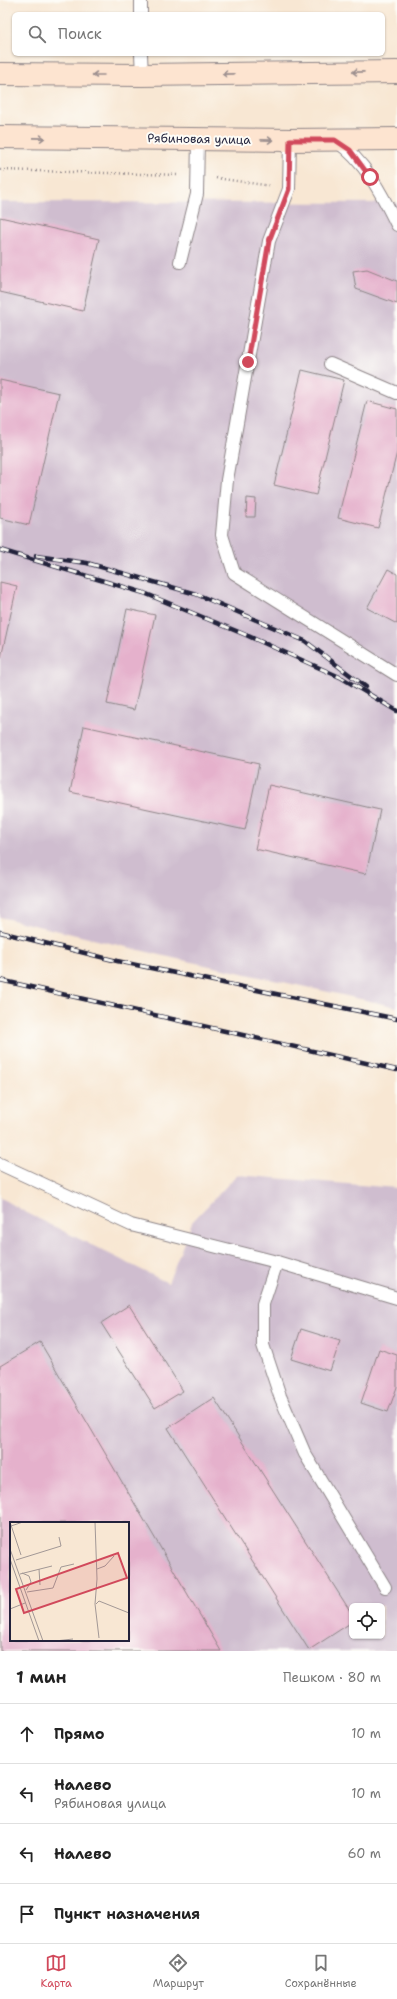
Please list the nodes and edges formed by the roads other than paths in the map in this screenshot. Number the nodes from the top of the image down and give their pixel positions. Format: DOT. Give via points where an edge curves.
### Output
graph roads {
  1 [pos="141,0"];
  2 [pos="141,12"];
  3 [pos="141,56"];
  4 [pos="397,72"];
  5 [pos="0,74"];
  6 [pos="142,75"];
  7 [pos="0,138"];
  8 [pos="198,139"];
  9 [pos="397,139"];
  10 [pos="290,140"];
  11 [pos="335,140"];
  12 [pos="397,225"];
  13 [pos="180,262"];
  14 [pos="330,364"];
  15 [pos="397,393"];
  16 [pos="397,675"];
  17 [pos="0,1164"];
  18 [pos="277,1262"];
  19 [pos="397,1298"];
  20 [pos="385,1587"];
  1 -- 2 [label="lane"];
  3 -- 6 [label="lane"];
  4 -- 6 [label="main road, one-way"];
  6 -- 5 [label="main road, one-way"];
  7 -- 8 [label="main road, Рябиновая улица, one-way"];
  8 -- 10 [label="main road, Рябиновая улица, one-way"];
  8 -- 13 [label="lane" via="197,194"];
  9 -- 11 [label="main road, Рябиновая улица"];
  10 -- 11 [label="main road, Рябиновая улица"];
  10 -- 16 [label="lane" via="289,189 269,241 227,480 222,535 234,573"];
  11 -- 12 [label="lane" via="350,150 377,186"];
  14 -- 15 [label="lane"];
  17 -- 18 [label="lane" via="131,1225"];
  18 -- 19 [label="lane"];
  18 -- 20 [label="lane" via="263,1304 263,1345 280,1396 305,1454"];
}
